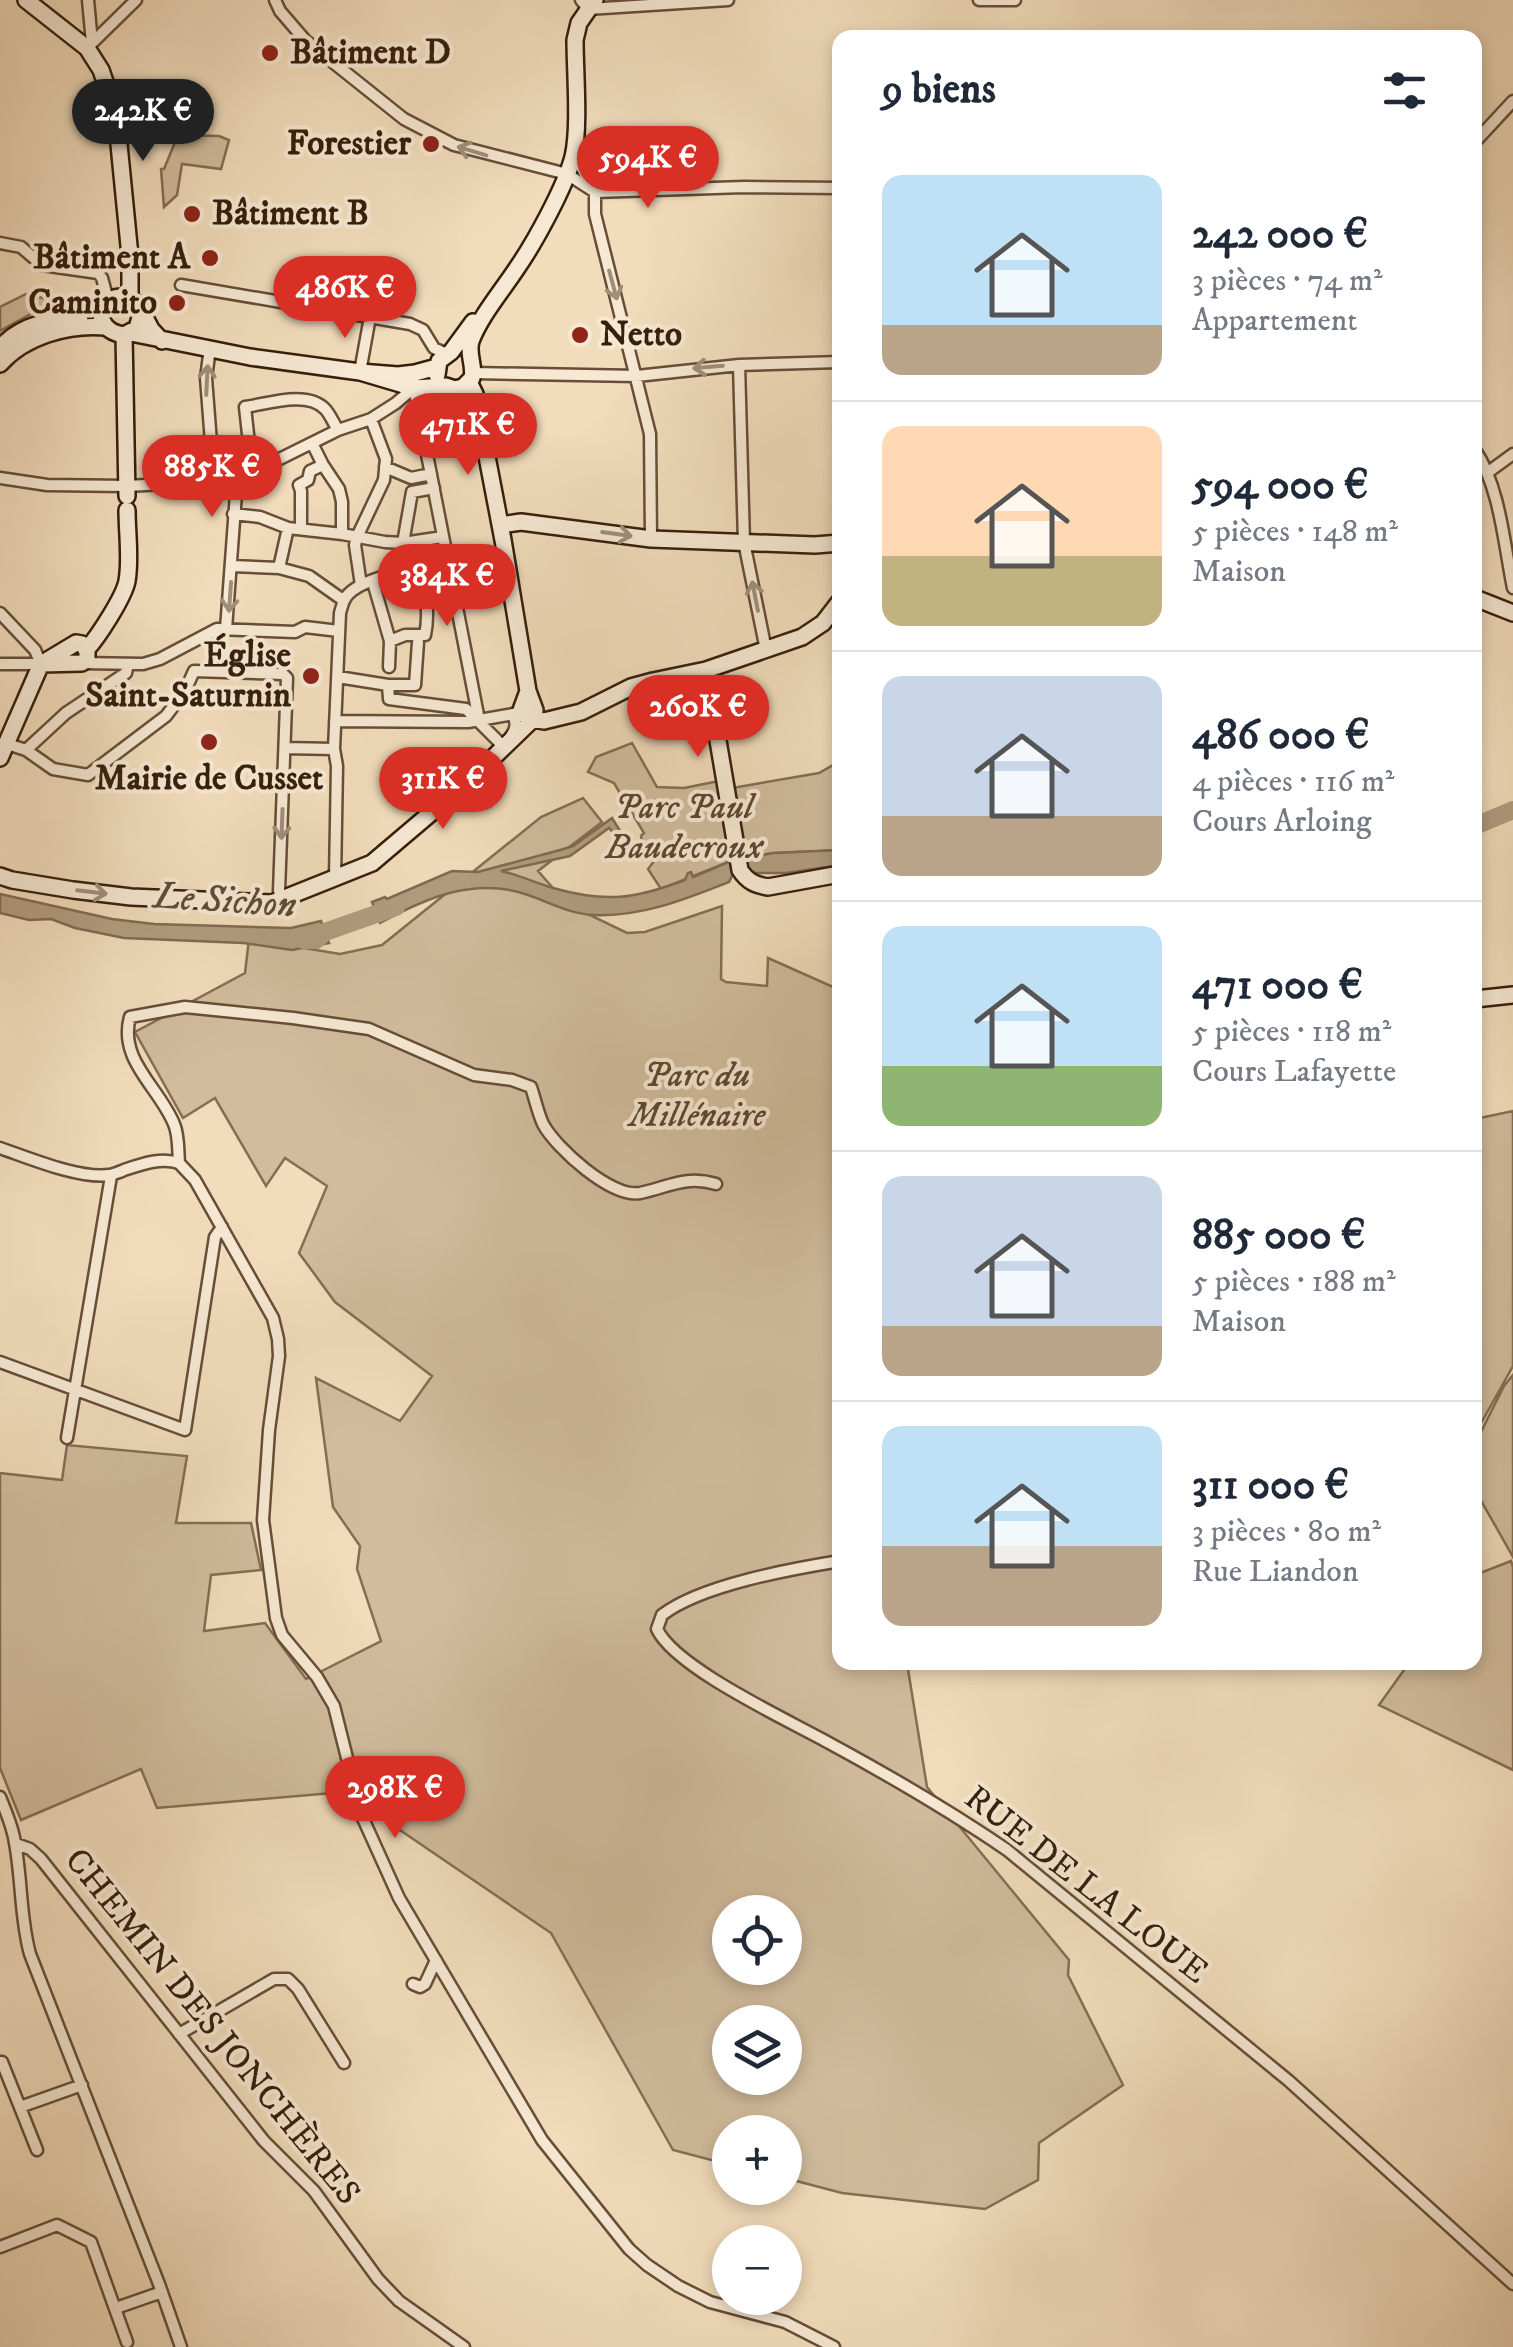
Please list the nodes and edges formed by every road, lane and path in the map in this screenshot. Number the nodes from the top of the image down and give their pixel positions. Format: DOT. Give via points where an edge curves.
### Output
graph roads {
  1 [pos="26,0"];
  2 [pos="88,0"];
  3 [pos="136,0"];
  4 [pos="275,0"];
  5 [pos="728,0"];
  6 [pos="979,0"];
  7 [pos="1015,0"];
  8 [pos="588,3"];
  9 [pos="89,45"];
  10 [pos="1513,101"];
  11 [pos="1482,134"];
  12 [pos="574,153"];
  13 [pos="567,174"];
  14 [pos="832,188"];
  15 [pos="595,192"];
  16 [pos="0,242"];
  17 [pos="181,285"];
  18 [pos="502,289"];
  19 [pos="130,298"];
  20 [pos="105,313"];
  21 [pos="141,314"];
  22 [pos="370,316"];
  23 [pos="127,334"];
  24 [pos="162,340"];
  25 [pos="0,348"];
  26 [pos="210,348"];
  27 [pos="443,360"];
  28 [pos="832,362"];
  29 [pos="0,364"];
  30 [pos="739,365"];
  31 [pos="360,372"];
  32 [pos="637,376"];
  33 [pos="462,378"];
  34 [pos="414,388"];
  35 [pos="371,419"];
  36 [pos="338,430"];
  37 [pos="312,443"];
  38 [pos="1513,454"];
  39 [pos="1482,463"];
  40 [pos="323,466"];
  41 [pos="385,467"];
  42 [pos="252,471"];
  43 [pos="1487,472"];
  44 [pos="430,474"];
  45 [pos="0,478"];
  46 [pos="237,480"];
  47 [pos="214,481"];
  48 [pos="434,488"];
  49 [pos="127,498"];
  50 [pos="232,514"];
  51 [pos="500,525"];
  52 [pos="295,529"];
  53 [pos="342,534"];
  54 [pos="357,537"];
  55 [pos="443,537"];
  56 [pos="651,540"];
  57 [pos="744,542"];
  58 [pos="404,543"];
  59 [pos="832,544"];
  60 [pos="1510,562"];
  61 [pos="448,565"];
  62 [pos="232,566"];
  63 [pos="420,567"];
  64 [pos="279,568"];
  65 [pos="367,583"];
  66 [pos="1513,588"];
  67 [pos="344,600"];
  68 [pos="1482,601"];
  69 [pos="832,610"];
  70 [pos="1513,612"];
  71 [pos="0,613"];
  72 [pos="226,629"];
  73 [pos="339,632"];
  74 [pos="390,641"];
  75 [pos="418,642"];
  76 [pos="182,648"];
  77 [pos="766,650"];
  78 [pos="80,652"];
  79 [pos="0,664"];
  80 [pos="41,664"];
  81 [pos="128,664"];
  82 [pos="389,667"];
  83 [pos="194,670"];
  84 [pos="706,670"];
  85 [pos="338,677"];
  86 [pos="388,686"];
  87 [pos="522,716"];
  88 [pos="479,720"];
  89 [pos="335,721"];
  90 [pos="504,747"];
  91 [pos="2,748"];
  92 [pos="284,748"];
  93 [pos="334,749"];
  94 [pos="26,750"];
  95 [pos="832,875"];
  96 [pos="0,876"];
  97 [pos="335,878"];
  98 [pos="282,898"];
  99 [pos="1513,995"];
  100 [pos="1482,998"];
  101 [pos="0,1148"];
  102 [pos="179,1163"];
  103 [pos="111,1176"];
  104 [pos="716,1184"];
  105 [pos="222,1227"];
  106 [pos="0,1362"];
  107 [pos="74,1390"];
  108 [pos="67,1438"];
  109 [pos="832,1562"];
  110 [pos="0,1797"];
  111 [pos="16,1844"];
  112 [pos="436,1960"];
  113 [pos="413,1984"];
  114 [pos="179,2034"];
  115 [pos="0,2062"];
  116 [pos="344,2063"];
  117 [pos="82,2085"];
  118 [pos="20,2107"];
  119 [pos="37,2150"];
  120 [pos="0,2247"];
  121 [pos="1513,2284"];
  122 [pos="162,2292"];
  123 [pos="116,2308"];
  124 [pos="128,2342"];
  125 [pos="181,2347"];
  126 [pos="464,2347"];
  127 [pos="834,2347"];
  1 -- 9 [label="main road"];
  2 -- 9 [label="street"];
  3 -- 9 [label="street"];
  13 -- 4 [label="street, one-way" via="454,145 404,119 305,40"];
  5 -- 8 [label="street"];
  6 -- 7 [label="street"];
  8 -- 12 [label="main road" via="575,40"];
  9 -- 19 [label="main road" via="116,114"];
  10 -- 11 [label="street"];
  12 -- 13 [label="main road"];
  12 -- 15 [label="street"];
  13 -- 15 [label="street"];
  13 -- 18 [label="main road"];
  14 -- 15 [label="street"];
  15 -- 32 [label="street, one-way"];
  16 -- 20 [label="street" via="42,265 98,273"];
  17 -- 22 [label="street"];
  18 -- 27 [label="main road"];
  18 -- 33 [label="main road" via="470,342"];
  19 -- 20 [label="main road" via="123,295"];
  19 -- 21 [label="main road"];
  20 -- 23 [label="main road" via="110,332"];
  20 -- 25 [label="main road" via="39,323"];
  20 -- 29 [label="main road" via="89,325 30,341"];
  21 -- 23 [label="main road"];
  21 -- 24 [label="main road"];
  22 -- 27 [label="street" via="423,330"];
  22 -- 31 [label="street"];
  23 -- 24 [label="main road"];
  23 -- 49 [label="main road"];
  24 -- 26 [label="main road"];
  26 -- 31 [label="main road"];
  47 -- 26 [label="street, one-way" via="206,400"];
  27 -- 31 [label="main road" via="414,374"];
  27 -- 33 [label="main road" via="437,375"];
  27 -- 33 [label="main road" via="461,352"];
  27 -- 34 [label="street"];
  28 -- 30 [label="street"];
  30 -- 32 [label="street, one-way"];
  30 -- 57 [label="street"];
  31 -- 34 [label="main road"];
  32 -- 33 [label="street"];
  32 -- 56 [label="street" via="650,434"];
  33 -- 34 [label="main road"];
  33 -- 51 [label="main road" via="478,410"];
  34 -- 35 [label="street"];
  34 -- 44 [label="street"];
  35 -- 36 [label="street"];
  35 -- 41 [label="street"];
  36 -- 37 [label="street"];
  36 -- 42 [label="street" via="325,409 303,399 245,406"];
  37 -- 40 [label="street"];
  37 -- 42 [label="street"];
  38 -- 43 [label="street"];
  39 -- 43 [label="street"];
  40 -- 52 [label="street" via="298,485"];
  40 -- 53 [label="street" via="339,488"];
  41 -- 44 [label="street" via="411,478"];
  41 -- 54 [label="street"];
  42 -- 46 [label="street"];
  43 -- 60 [label="street"];
  44 -- 48 [label="street"];
  45 -- 49 [label="street"];
  46 -- 47 [label="street"];
  46 -- 50 [label="street"];
  47 -- 49 [label="street"];
  48 -- 55 [label="street"];
  48 -- 58 [label="street" via="412,492"];
  49 -- 78 [label="main road" via="125,590"];
  50 -- 52 [label="street"];
  50 -- 62 [label="street"];
  51 -- 56 [label="main road, one-way" via="521,522"];
  51 -- 87 [label="main road" via="528,690"];
  52 -- 53 [label="street"];
  52 -- 64 [label="street"];
  53 -- 54 [label="street"];
  54 -- 58 [label="street"];
  54 -- 65 [label="street"];
  55 -- 58 [label="street"];
  55 -- 61 [label="street"];
  56 -- 57 [label="main road"];
  57 -- 59 [label="main road"];
  77 -- 57 [label="street, one-way"];
  60 -- 66 [label="street"];
  61 -- 63 [label="street"];
  61 -- 88 [label="street"];
  62 -- 64 [label="street"];
  62 -- 72 [label="street, one-way"];
  63 -- 65 [label="street"];
  63 -- 74 [label="street" via="425,634"];
  64 -- 67 [label="street" via="310,576"];
  65 -- 67 [label="street"];
  65 -- 74 [label="street"];
  67 -- 73 [label="street"];
  68 -- 70 [label="main road"];
  69 -- 77 [label="main road" via="802,637"];
  71 -- 80 [label="street"];
  72 -- 73 [label="street" via="295,632 306,626"];
  72 -- 76 [label="street"];
  73 -- 85 [label="street"];
  74 -- 82 [label="street"];
  75 -- 86 [label="street" via="415,684"];
  76 -- 81 [label="street"];
  76 -- 83 [label="street"];
  77 -- 84 [label="main road"];
  78 -- 80 [label="main road"];
  78 -- 81 [label="street"];
  79 -- 80 [label="street"];
  80 -- 91 [label="main road"];
  81 -- 94 [label="street" via="126,674"];
  83 -- 92 [label="street" via="287,678"];
  83 -- 94 [label="street" via="166,716 88,775 52,769"];
  84 -- 87 [label="main road" via="652,681 554,719"];
  84 -- 95 [label="main road" via="740,870 768,887"];
  85 -- 86 [label="street"];
  85 -- 89 [label="street"];
  86 -- 88 [label="street" via="389,699 466,709"];
  87 -- 88 [label="street"];
  87 -- 90 [label="main road"];
  88 -- 89 [label="street"];
  88 -- 90 [label="street"];
  89 -- 93 [label="street"];
  90 -- 97 [label="main road" via="372,863"];
  91 -- 94 [label="street"];
  92 -- 93 [label="street"];
  92 -- 98 [label="street, one-way"];
  93 -- 97 [label="street"];
  96 -- 98 [label="main road, one-way" via="130,897"];
  97 -- 98 [label="main road"];
  99 -- 100 [label="main road"];
  101 -- 103 [label="street" via="71,1172"];
  102 -- 103 [label="street" via="156,1161"];
  102 -- 104 [label="street" via="176,1127 135,1064 126,1030 130,1017 185,1007 368,1029 474,1075 531,1087 544,1126 613,1189 636,1194 674,1182"];
  102 -- 105 [label="street"];
  103 -- 107 [label="street"];
  105 -- 107 [label="street" via="185,1430"];
  105 -- 112 [label="street" via="278,1339 263,1520 276,1618 334,1706 361,1814"];
  106 -- 107 [label="street"];
  107 -- 108 [label="street"];
  109 -- 121 [label="street, RUE DE LA LOUE" via="690,1598 662,1615 657,1629 707,1674 1008,1850 1289,2081"];
  110 -- 111 [label="street"];
  111 -- 114 [label="street, CHEMIN DES JONCHÈRES" via="40,1859"];
  111 -- 117 [label="street" via="30,1954"];
  112 -- 113 [label="street" via="425,1984"];
  112 -- 127 [label="street" via="542,2140 646,2265 710,2302 786,2322"];
  114 -- 116 [label="street" via="274,1980 288,1980"];
  114 -- 126 [label="street, CHEMIN DES JONCHÈRES" via="398,2301"];
  115 -- 118 [label="street"];
  117 -- 118 [label="street"];
  117 -- 122 [label="street"];
  118 -- 119 [label="street"];
  120 -- 123 [label="street" via="57,2225 92,2242"];
  122 -- 123 [label="street"];
  122 -- 125 [label="street"];
  123 -- 124 [label="street"];
}
